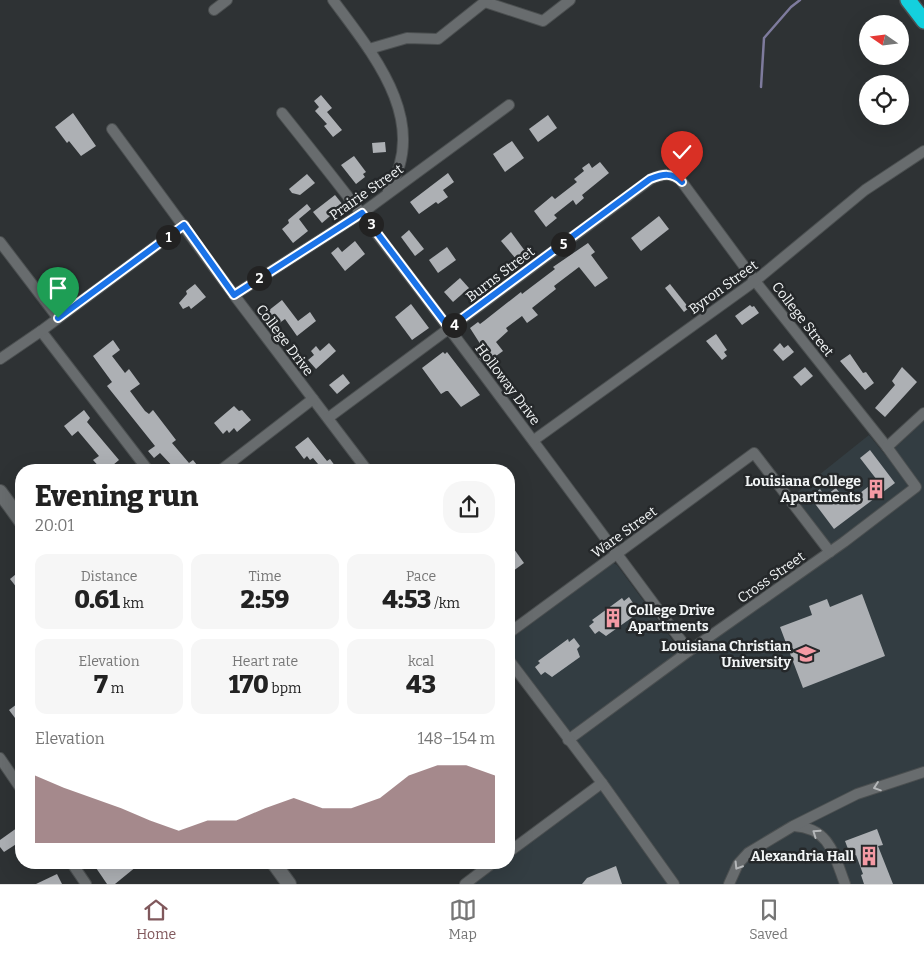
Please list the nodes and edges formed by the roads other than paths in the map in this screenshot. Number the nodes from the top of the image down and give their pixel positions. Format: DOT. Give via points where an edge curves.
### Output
graph roads {
  1 [pos="227,0"];
  2 [pos="333,0"];
  3 [pos="570,0"];
  4 [pos="908,0"];
  5 [pos="486,1"];
  6 [pos="214,10"];
  7 [pos="924,21"];
  8 [pos="369,49"];
  9 [pos="509,105"];
  10 [pos="282,113"];
  11 [pos="112,129"];
  12 [pos="924,151"];
  13 [pos="666,174"];
  14 [pos="385,196"];
  15 [pos="362,213"];
  16 [pos="184,225"];
  17 [pos="0,242"];
  18 [pos="755,281"];
  19 [pos="234,295"];
  20 [pos="58,318"];
  21 [pos="449,328"];
  22 [pos="41,331"];
  23 [pos="0,359"];
  24 [pos="313,399"];
  25 [pos="924,413"];
  26 [pos="328,418"];
  27 [pos="534,440"];
  28 [pos="887,447"];
  29 [pos="143,464"];
  30 [pos="229,464"];
  31 [pos="362,464"];
  32 [pos="916,487"];
  33 [pos="0,492"];
  34 [pos="15,513"];
  35 [pos="830,552"];
  36 [pos="617,554"];
  37 [pos="515,629"];
  38 [pos="689,651"];
  39 [pos="515,668"];
  40 [pos="518,672"];
  41 [pos="515,674"];
  42 [pos="568,740"];
  43 [pos="0,758"];
  44 [pos="924,772"];
  45 [pos="15,780"];
  46 [pos="602,783"];
  47 [pos="793,826"];
  48 [pos="515,848"];
  49 [pos="76,869"];
  50 [pos="278,869"];
  51 [pos="485,869"];
  52 [pos="86,884"];
  53 [pos="289,884"];
  54 [pos="465,884"];
  55 [pos="674,884"];
  56 [pos="729,884"];
  57 [pos="845,884"];
  1 -- 6 [label="street"];
  2 -- 8 [label="street"];
  3 -- 5 [label="street" via="543,21"];
  4 -- 7 [label="highway"];
  5 -- 8 [label="street" via="438,39 407,38"];
  8 -- 14 [label="street" via="393,92 404,136 401,166"];
  9 -- 14 [label="street, Prairie Street"];
  10 -- 15 [label="street, Holloway Drive"];
  11 -- 16 [label="street, College Drive"];
  12 -- 18 [label="street, Byron Street" via="865,190"];
  13 -- 18 [label="street, College Street" via="682,182"];
  13 -- 21 [label="street, Burns Street" via="650,179"];
  14 -- 15 [label="street, Prairie Street"];
  15 -- 19 [label="street, Prairie Street"];
  15 -- 21 [label="street, Holloway Drive"];
  16 -- 19 [label="street, College Drive"];
  16 -- 20 [label="street"];
  17 -- 20 [label="street"];
  18 -- 27 [label="street, Byron Street"];
  18 -- 28 [label="street, College Street"];
  19 -- 24 [label="street, College Drive"];
  20 -- 22 [label="street"];
  21 -- 26 [label="street, Burns Street"];
  21 -- 27 [label="street, Holloway Drive"];
  22 -- 23 [label="street"];
  22 -- 29 [label="street"];
  24 -- 26 [label="street, College Drive"];
  24 -- 30 [label="street"];
  25 -- 28 [label="street"];
  26 -- 31 [label="street, College Drive"];
  27 -- 36 [label="street, Holloway Drive"];
  28 -- 32 [label="street, College Street"];
  32 -- 35 [label="street, Cross Street"];
  33 -- 34 [label="main road"];
  35 -- 36 [label="street, Ware Street" via="754,452"];
  35 -- 38 [label="street, Cross Street"];
  36 -- 37 [label="street, Ware Street"];
  36 -- 38 [label="street, Holloway Drive"];
  38 -- 42 [label="street, Cross Street"];
  39 -- 40 [label="street"];
  40 -- 41 [label="street"];
  40 -- 42 [label="street"];
  42 -- 46 [label="street"];
  43 -- 45 [label="street"];
  44 -- 47 [label="street, one-way" via="857,794"];
  46 -- 48 [label="street"];
  46 -- 55 [label="street"];
  47 -- 56 [label="street, one-way" via="748,853 738,864"];
  57 -- 47 [label="street, one-way" via="834,854 818,832"];
  49 -- 52 [label="street"];
  50 -- 53 [label="main road"];
  51 -- 54 [label="street"];
}
